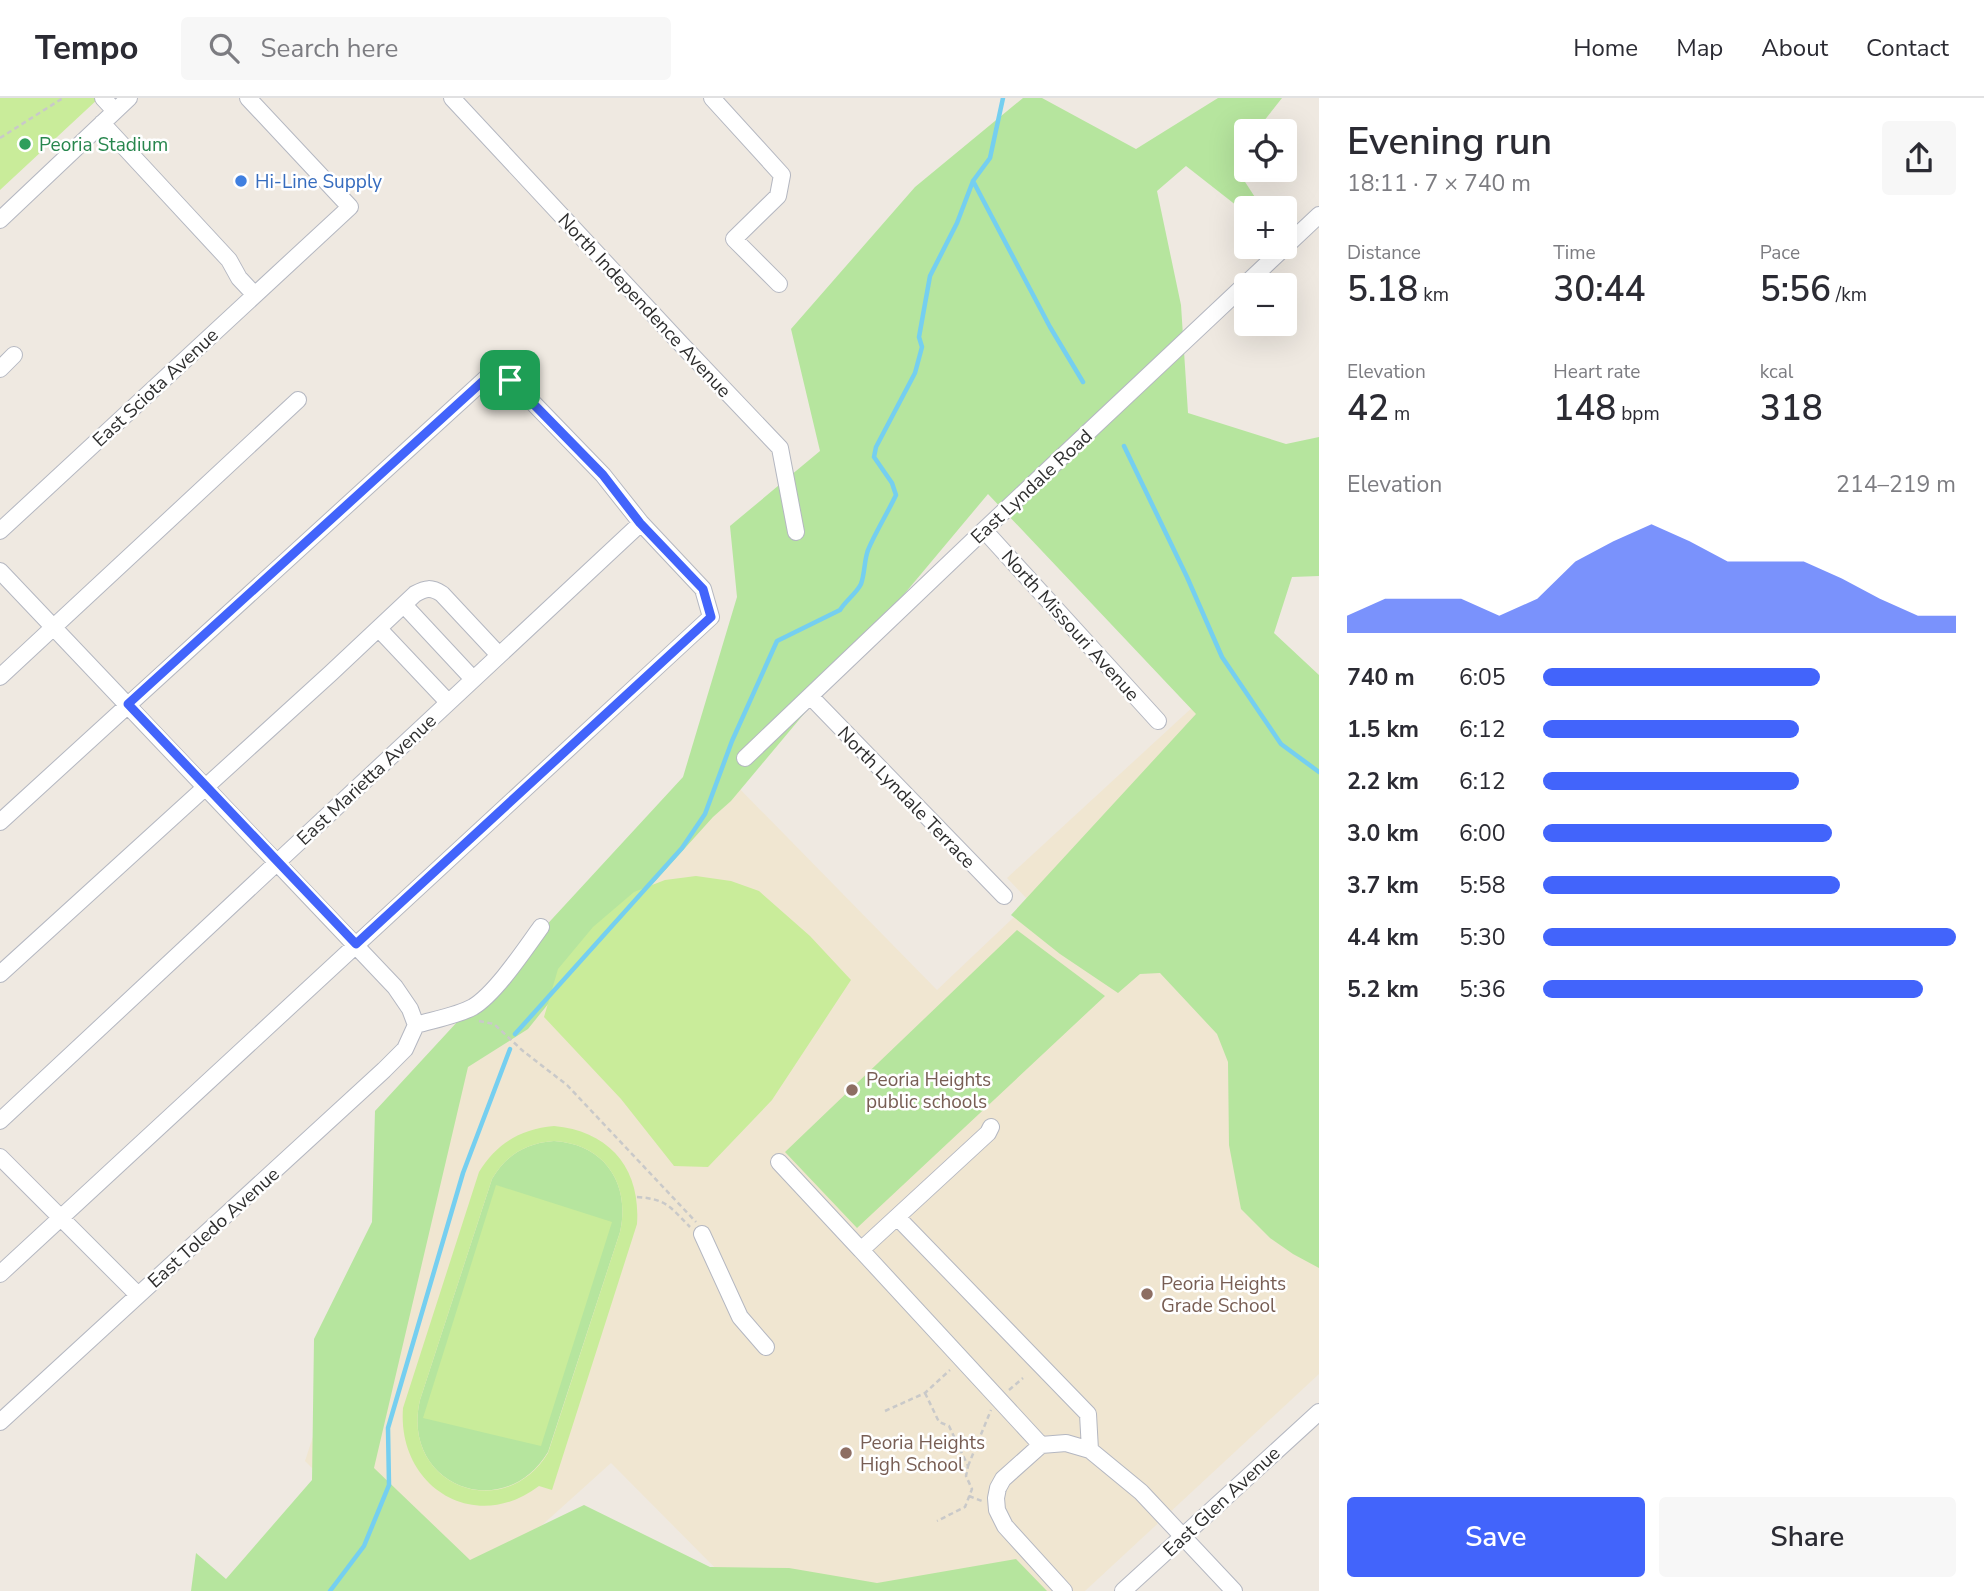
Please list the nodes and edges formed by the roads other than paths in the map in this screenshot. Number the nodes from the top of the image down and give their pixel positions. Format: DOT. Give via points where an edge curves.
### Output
graph roads {
  1 [pos="103,98"];
  2 [pos="129,98"];
  3 [pos="248,98"];
  4 [pos="452,98"];
  5 [pos="712,98"];
  6 [pos="115,111"];
  7 [pos="102,123"];
  8 [pos="1319,215"];
  9 [pos="0,220"];
  10 [pos="779,284"];
  11 [pos="254,295"];
  12 [pos="14,355"];
  13 [pos="0,369"];
  14 [pos="298,400"];
  15 [pos="640,523"];
  16 [pos="984,530"];
  17 [pos="0,531"];
  18 [pos="796,532"];
  19 [pos="0,570"];
  20 [pos="404,605"];
  21 [pos="55,627"];
  22 [pos="379,629"];
  23 [pos="499,655"];
  24 [pos="0,677"];
  25 [pos="473,679"];
  26 [pos="811,697"];
  27 [pos="448,702"];
  28 [pos="128,704"];
  29 [pos="1158,721"];
  30 [pos="745,758"];
  31 [pos="205,787"];
  32 [pos="0,822"];
  33 [pos="276,862"];
  34 [pos="1004,896"];
  35 [pos="541,927"];
  36 [pos="356,944"];
  37 [pos="0,974"];
  38 [pos="416,1025"];
  39 [pos="0,1121"];
  40 [pos="992,1127"];
  41 [pos="0,1157"];
  42 [pos="779,1162"];
  43 [pos="897,1217"];
  44 [pos="60,1218"];
  45 [pos="701,1230"];
  46 [pos="861,1250"];
  47 [pos="0,1274"];
  48 [pos="138,1296"];
  49 [pos="766,1347"];
  50 [pos="1319,1412"];
  51 [pos="0,1422"];
  52 [pos="1041,1445"];
  53 [pos="1090,1450"];
  54 [pos="1183,1537"];
  55 [pos="1064,1591"];
  56 [pos="1123,1591"];
  57 [pos="1234,1591"];
  1 -- 6 [label="street"];
  2 -- 6 [label="street"];
  3 -- 11 [label="street, East Sciota Avenue" via="350,206"];
  4 -- 18 [label="street, North Independence Avenue" via="780,448"];
  5 -- 10 [label="street" via="782,175 778,196 734,239"];
  6 -- 7 [label="street"];
  7 -- 9 [label="street"];
  7 -- 11 [label="street" via="229,260"];
  8 -- 16 [label="street, East Lyndale Road"];
  11 -- 17 [label="street, East Sciota Avenue"];
  12 -- 13 [label="street"];
  14 -- 21 [label="street"];
  15 -- 23 [label="street, East Marietta Avenue"];
  15 -- 28 [label="street" via="603,475 510,380 494,371"];
  15 -- 36 [label="street" via="703,589 711,617"];
  16 -- 26 [label="street, East Lyndale Road"];
  16 -- 29 [label="street, North Missouri Avenue"];
  19 -- 21 [label="street"];
  20 -- 22 [label="street"];
  20 -- 23 [label="street" via="424,589 433,588"];
  20 -- 25 [label="street"];
  21 -- 24 [label="street"];
  21 -- 28 [label="street"];
  22 -- 27 [label="street"];
  22 -- 31 [label="street"];
  23 -- 25 [label="street, East Marietta Avenue"];
  25 -- 27 [label="street, East Marietta Avenue"];
  26 -- 30 [label="street, East Lyndale Road"];
  26 -- 34 [label="street, North Lyndale Terrace"];
  27 -- 33 [label="street, East Marietta Avenue"];
  28 -- 31 [label="street"];
  28 -- 32 [label="street"];
  31 -- 33 [label="street"];
  31 -- 37 [label="street"];
  33 -- 36 [label="street"];
  33 -- 39 [label="street, East Marietta Avenue"];
  35 -- 38 [label="street" via="483,999 471,1008"];
  36 -- 38 [label="street" via="395,987"];
  36 -- 44 [label="street"];
  38 -- 48 [label="street, East Toledo Avenue" via="405,1049 384,1070"];
  40 -- 43 [label="street"];
  41 -- 44 [label="street"];
  42 -- 46 [label="street"];
  43 -- 46 [label="street"];
  43 -- 53 [label="street" via="1088,1414"];
  44 -- 47 [label="street"];
  44 -- 48 [label="street"];
  45 -- 49 [label="street" via="740,1317"];
  46 -- 52 [label="street"];
  48 -- 51 [label="street, East Toledo Avenue"];
  50 -- 54 [label="street, East Glen Avenue"];
  52 -- 53 [label="street" via="1066,1443"];
  52 -- 55 [label="street" via="1003,1479 997,1510 1005,1527"];
  53 -- 54 [label="street" via="1142,1492"];
  54 -- 56 [label="street, East Glen Avenue"];
  54 -- 57 [label="street"];
}
